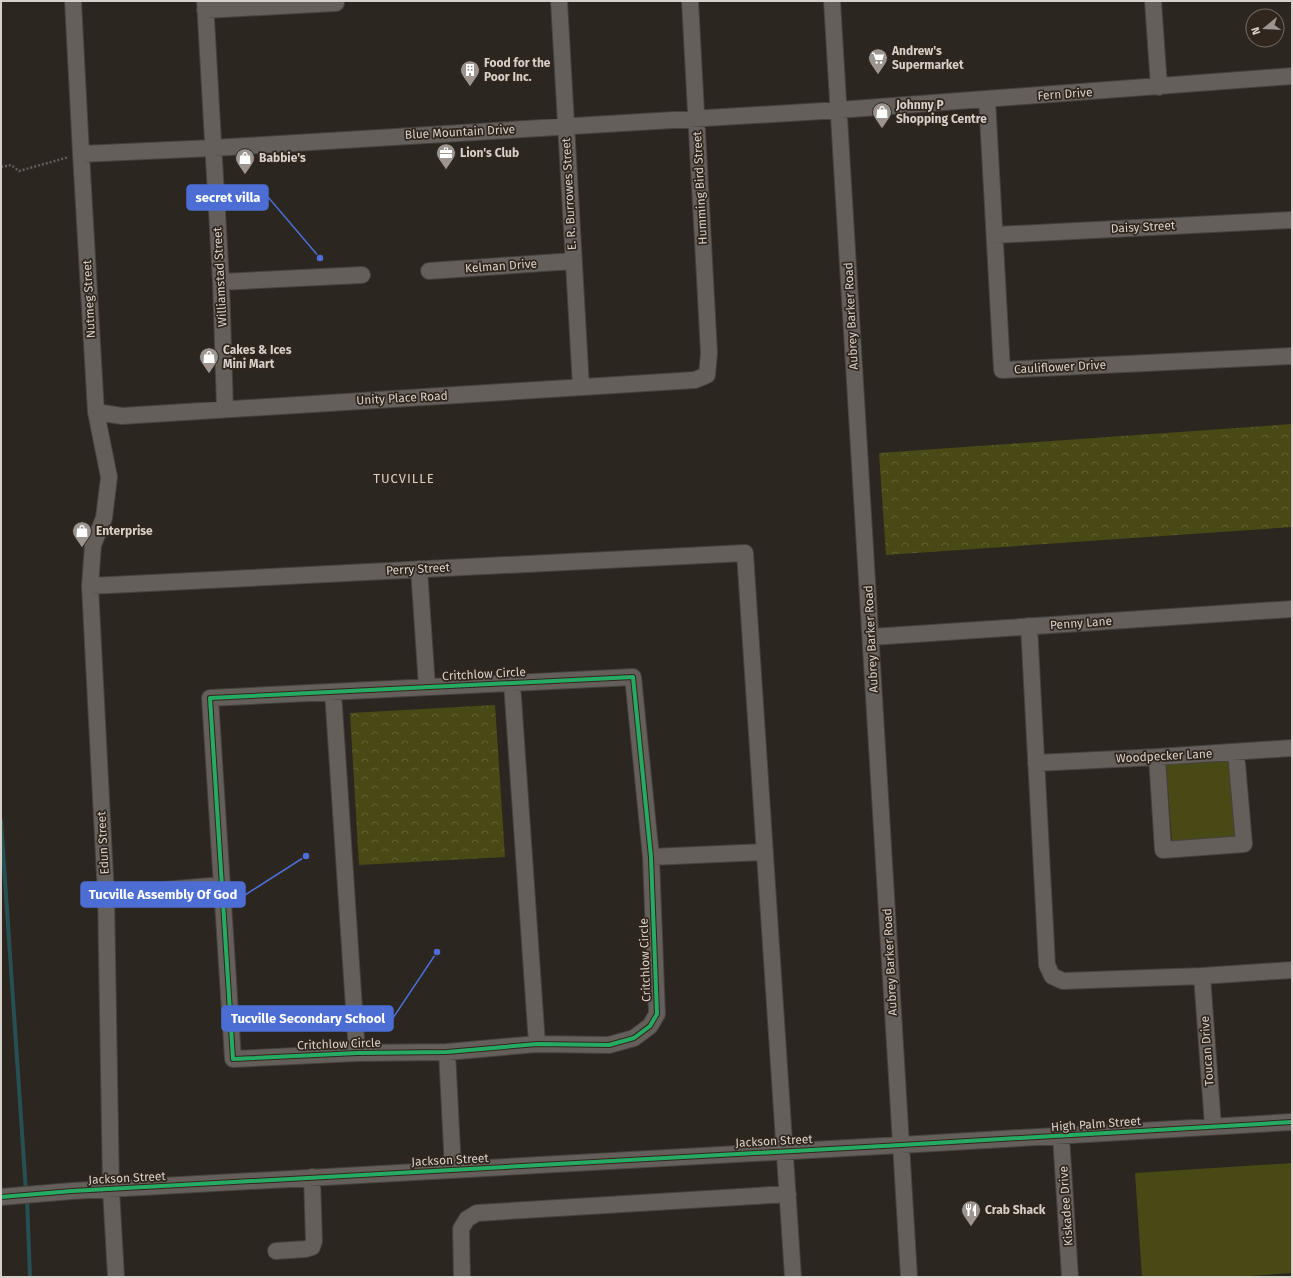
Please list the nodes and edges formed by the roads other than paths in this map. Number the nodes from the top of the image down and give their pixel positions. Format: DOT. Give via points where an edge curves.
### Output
graph roads {
  1 [pos="73,1"];
  2 [pos="559,1"];
  3 [pos="690,1"];
  4 [pos="832,1"];
  5 [pos="1153,1"];
  6 [pos="336,3"];
  7 [pos="205,6"];
  8 [pos="1292,76"];
  9 [pos="1159,87"];
  10 [pos="987,99"];
  11 [pos="838,110"];
  12 [pos="697,118"];
  13 [pos="566,126"];
  14 [pos="213,148"];
  15 [pos="81,154"];
  16 [pos="1292,220"];
  17 [pos="995,235"];
  18 [pos="573,261"];
  19 [pos="429,271"];
  20 [pos="362,275"];
  21 [pos="220,282"];
  22 [pos="1292,356"];
  23 [pos="707,375"];
  24 [pos="581,387"];
  25 [pos="225,408"];
  26 [pos="96,412"];
  27 [pos="419,569"];
  28 [pos="90,590"];
  29 [pos="1292,609"];
  30 [pos="1029,626"];
  31 [pos="870,637"];
  32 [pos="512,683"];
  33 [pos="427,687"];
  34 [pos="333,692"];
  35 [pos="1292,748"];
  36 [pos="1236,752"];
  37 [pos="1157,757"];
  38 [pos="1036,763"];
  39 [pos="765,852"];
  40 [pos="651,857"];
  41 [pos="222,885"];
  42 [pos="106,895"];
  43 [pos="1292,970"];
  44 [pos="1202,976"];
  45 [pos="537,1044"];
  46 [pos="447,1052"];
  47 [pos="357,1053"];
  48 [pos="1292,1122"];
  49 [pos="1212,1126"];
  50 [pos="1061,1136"];
  51 [pos="901,1145"];
  52 [pos="784,1151"];
  53 [pos="453,1169"];
  54 [pos="312,1177"];
  55 [pos="111,1189"];
  56 [pos="788,1194"];
  57 [pos="8,1197"];
  58 [pos="276,1251"];
  59 [pos="116,1277"];
  60 [pos="462,1277"];
  61 [pos="793,1277"];
  62 [pos="909,1277"];
  63 [pos="1070,1277"];
  1 -- 15 [label="street, Nutmeg Street"];
  2 -- 13 [label="street, E. R. Burrowes Street"];
  3 -- 12 [label="street, Humming Bird Street"];
  4 -- 11 [label="street, Aubrey Barker Road"];
  5 -- 9 [label="street"];
  6 -- 7 [label="street"];
  7 -- 14 [label="street, Williamstad Street"];
  8 -- 9 [label="street, Fern Drive"];
  9 -- 10 [label="street, Fern Drive"];
  10 -- 11 [label="street, Fern Drive"];
  10 -- 17 [label="street, Cauliflower Drive"];
  11 -- 12 [label="street, Blue Mountain Drive"];
  11 -- 31 [label="street, Aubrey Barker Road"];
  12 -- 13 [label="street, Blue Mountain Drive"];
  12 -- 23 [label="street, Humming Bird Street" via="709,353"];
  13 -- 14 [label="street, Blue Mountain Drive"];
  13 -- 18 [label="street, E. R. Burrowes Street"];
  14 -- 15 [label="street, Blue Mountain Drive"];
  14 -- 21 [label="street, Williamstad Street"];
  15 -- 26 [label="street, Nutmeg Street"];
  16 -- 17 [label="street, Daisy Street"];
  17 -- 22 [label="street, Cauliflower Drive" via="1002,370"];
  18 -- 19 [label="street, Kelman Drive"];
  18 -- 24 [label="street, E. R. Burrowes Street"];
  20 -- 21 [label="street"];
  21 -- 25 [label="street, Williamstad Street"];
  23 -- 24 [label="street, Unity Place Road" via="695,380"];
  24 -- 25 [label="street, Unity Place Road"];
  25 -- 26 [label="street, Unity Place Road" via="122,416"];
  26 -- 28 [label="street, Nutmeg Street" via="109,477 104,518 93,545"];
  27 -- 28 [label="street, Perry Street"];
  27 -- 33 [label="street"];
  27 -- 39 [label="street, Perry Street" via="745,553"];
  28 -- 42 [label="street, Edun Street"];
  29 -- 30 [label="street, Penny Lane"];
  30 -- 31 [label="street, Penny Lane"];
  30 -- 38 [label="street"];
  31 -- 51 [label="street, Aubrey Barker Road"];
  32 -- 33 [label="street, Critchlow Circle"];
  32 -- 40 [label="street, Critchlow Circle" via="633,677"];
  32 -- 45 [label="street"];
  33 -- 34 [label="street, Critchlow Circle"];
  34 -- 41 [label="street, Critchlow Circle" via="210,698"];
  34 -- 47 [label="street"];
  35 -- 36 [label="street, Woodpecker Lane"];
  36 -- 37 [label="street, Woodpecker Lane"];
  36 -- 37 [label="street" via="1244,844 1163,850"];
  37 -- 38 [label="street, Woodpecker Lane"];
  38 -- 44 [label="street" via="1047,965 1052,976 1063,981"];
  39 -- 40 [label="street"];
  39 -- 52 [label="street"];
  40 -- 45 [label="street, Critchlow Circle" via="657,1014 650,1026 634,1038 610,1045"];
  41 -- 42 [label="street"];
  41 -- 47 [label="street, Critchlow Circle" via="233,1059"];
  42 -- 55 [label="street, Edun Street"];
  43 -- 44 [label="street"];
  44 -- 49 [label="street, Toucan Drive"];
  45 -- 46 [label="street, Critchlow Circle"];
  46 -- 47 [label="street, Critchlow Circle"];
  46 -- 53 [label="street"];
  48 -- 49 [label="street, High Palm Street"];
  49 -- 50 [label="street, High Palm Street"];
  50 -- 51 [label="street, High Palm Street"];
  50 -- 63 [label="street, Kiskadee Drive"];
  51 -- 52 [label="street, Jackson Street"];
  51 -- 62 [label="street, Aubrey Barker Road"];
  52 -- 53 [label="street, Jackson Street"];
  52 -- 56 [label="street"];
  53 -- 54 [label="street, Jackson Street"];
  54 -- 55 [label="street, Jackson Street"];
  54 -- 58 [label="street" via="312,1247"];
  55 -- 57 [label="street, Jackson Street"];
  55 -- 59 [label="street, Edun Street"];
  56 -- 60 [label="street" via="477,1213 467,1219 461,1229"];
  56 -- 61 [label="street"];
}
